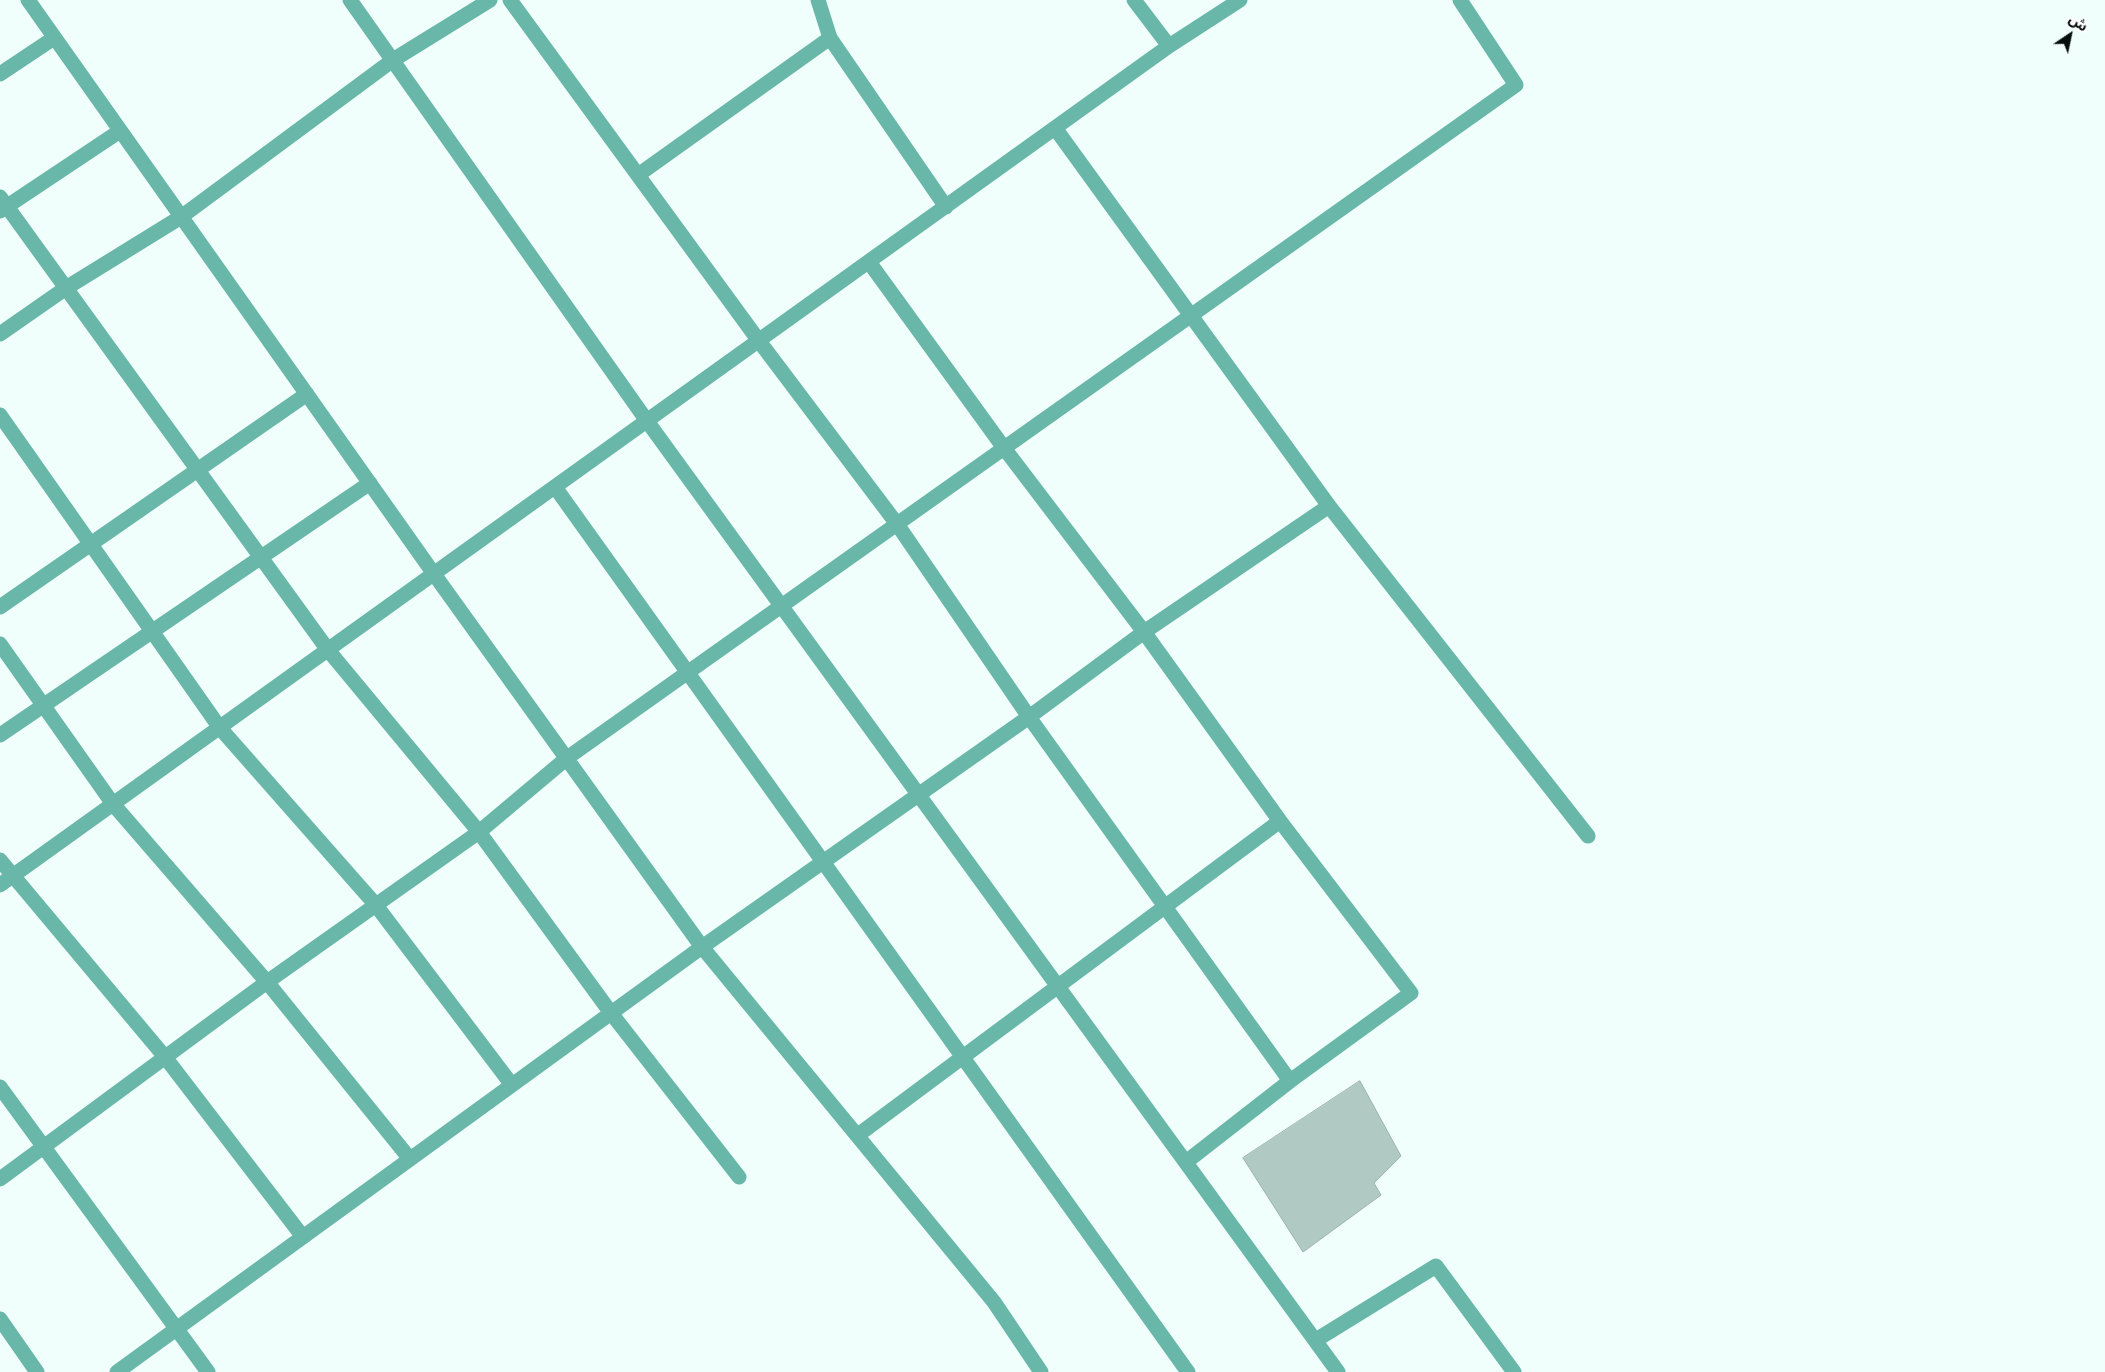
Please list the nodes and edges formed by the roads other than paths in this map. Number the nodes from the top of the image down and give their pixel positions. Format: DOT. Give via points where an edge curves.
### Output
graph roads {
  1 [pos="28,0"];
  2 [pos="350,0"];
  3 [pos="490,0"];
  4 [pos="510,0"];
  5 [pos="818,0"];
  6 [pos="1134,0"];
  7 [pos="1240,0"];
  8 [pos="1460,0"];
  9 [pos="54,38"];
  10 [pos="830,38"];
  11 [pos="1169,46"];
  12 [pos="393,60"];
  13 [pos="0,74"];
  14 [pos="1055,128"];
  15 [pos="120,131"];
  16 [pos="638,175"];
  17 [pos="2,205"];
  18 [pos="946,206"];
  19 [pos="181,217"];
  20 [pos="869,262"];
  21 [pos="66,288"];
  22 [pos="1190,316"];
  23 [pos="0,334"];
  24 [pos="759,341"];
  25 [pos="307,394"];
  26 [pos="0,415"];
  27 [pos="647,422"];
  28 [pos="1004,448"];
  29 [pos="198,470"];
  30 [pos="370,483"];
  31 [pos="555,487"];
  32 [pos="1329,506"];
  33 [pos="897,524"];
  34 [pos="90,544"];
  35 [pos="261,557"];
  36 [pos="434,574"];
  37 [pos="782,606"];
  38 [pos="0,607"];
  39 [pos="152,631"];
  40 [pos="1144,632"];
  41 [pos="0,644"];
  42 [pos="328,650"];
  43 [pos="688,673"];
  44 [pos="43,706"];
  45 [pos="1029,717"];
  46 [pos="220,728"];
  47 [pos="0,735"];
  48 [pos="567,758"];
  49 [pos="919,795"];
  50 [pos="113,804"];
  51 [pos="1280,821"];
  52 [pos="479,832"];
  53 [pos="1588,836"];
  54 [pos="0,860"];
  55 [pos="823,862"];
  56 [pos="6,881"];
  57 [pos="374,904"];
  58 [pos="1165,907"];
  59 [pos="702,947"];
  60 [pos="267,982"];
  61 [pos="1057,986"];
  62 [pos="611,1013"];
  63 [pos="166,1057"];
  64 [pos="962,1057"];
  65 [pos="1290,1081"];
  66 [pos="512,1085"];
  67 [pos="0,1087"];
  68 [pos="858,1135"];
  69 [pos="43,1146"];
  70 [pos="410,1159"];
  71 [pos="1186,1162"];
  72 [pos="739,1176"];
  73 [pos="0,1179"];
  74 [pos="303,1237"];
  75 [pos="0,1319"];
  76 [pos="177,1329"];
  77 [pos="1316,1340"];
  78 [pos="37,1372"];
  79 [pos="117,1372"];
  80 [pos="208,1372"];
  81 [pos="1041,1372"];
  82 [pos="1188,1372"];
  83 [pos="1338,1372"];
  84 [pos="1514,1372"];
  1 -- 9 [label="street"];
  2 -- 12 [label="street"];
  3 -- 12 [label="street"];
  4 -- 16 [label="street"];
  5 -- 10 [label="street"];
  6 -- 11 [label="street"];
  7 -- 11 [label="street"];
  8 -- 22 [label="street" via="1516,85"];
  9 -- 13 [label="street"];
  9 -- 15 [label="street"];
  10 -- 16 [label="street"];
  10 -- 18 [label="street"];
  11 -- 14 [label="street"];
  12 -- 19 [label="street"];
  12 -- 27 [label="street"];
  14 -- 18 [label="street"];
  14 -- 22 [label="street"];
  15 -- 17 [label="street"];
  15 -- 19 [label="street"];
  16 -- 24 [label="street"];
  17 -- 21 [label="street"];
  18 -- 20 [label="street"];
  19 -- 21 [label="street"];
  19 -- 25 [label="street"];
  20 -- 24 [label="street"];
  20 -- 28 [label="street"];
  21 -- 23 [label="street"];
  21 -- 29 [label="street"];
  22 -- 28 [label="street"];
  22 -- 32 [label="street"];
  24 -- 27 [label="street"];
  24 -- 33 [label="street"];
  25 -- 29 [label="street"];
  25 -- 30 [label="street"];
  26 -- 34 [label="street"];
  27 -- 31 [label="street"];
  27 -- 37 [label="street"];
  28 -- 33 [label="street"];
  28 -- 40 [label="street"];
  29 -- 34 [label="street"];
  29 -- 35 [label="street"];
  30 -- 35 [label="street"];
  30 -- 36 [label="street"];
  31 -- 36 [label="street"];
  31 -- 43 [label="street"];
  32 -- 40 [label="street"];
  32 -- 53 [label="street"];
  33 -- 37 [label="street"];
  33 -- 45 [label="street"];
  34 -- 38 [label="street"];
  34 -- 39 [label="street"];
  35 -- 39 [label="street"];
  35 -- 42 [label="street"];
  36 -- 42 [label="street"];
  36 -- 48 [label="street"];
  37 -- 43 [label="street"];
  37 -- 49 [label="street"];
  39 -- 44 [label="street"];
  39 -- 46 [label="street"];
  40 -- 45 [label="street"];
  40 -- 51 [label="street"];
  41 -- 44 [label="street"];
  42 -- 46 [label="street"];
  42 -- 52 [label="street"];
  43 -- 48 [label="street"];
  43 -- 55 [label="street"];
  44 -- 47 [label="street"];
  44 -- 50 [label="street"];
  45 -- 49 [label="street"];
  45 -- 58 [label="street"];
  46 -- 50 [label="street"];
  46 -- 57 [label="street"];
  48 -- 52 [label="street"];
  48 -- 59 [label="street"];
  49 -- 55 [label="street"];
  49 -- 61 [label="street"];
  50 -- 56 [label="street"];
  50 -- 60 [label="street"];
  51 -- 58 [label="street"];
  51 -- 65 [label="street" via="1411,993"];
  52 -- 57 [label="street"];
  52 -- 62 [label="street"];
  54 -- 56 [label="street"];
  55 -- 59 [label="street"];
  55 -- 64 [label="street"];
  56 -- 63 [label="street"];
  57 -- 60 [label="street"];
  57 -- 66 [label="street"];
  58 -- 61 [label="street"];
  58 -- 65 [label="street"];
  59 -- 62 [label="street"];
  59 -- 68 [label="street"];
  60 -- 63 [label="street"];
  60 -- 70 [label="street"];
  61 -- 64 [label="street"];
  61 -- 71 [label="street"];
  62 -- 66 [label="street"];
  62 -- 72 [label="street"];
  63 -- 69 [label="street"];
  63 -- 74 [label="street"];
  64 -- 68 [label="street"];
  64 -- 82 [label="street"];
  65 -- 71 [label="street"];
  66 -- 70 [label="street"];
  67 -- 69 [label="street"];
  68 -- 81 [label="street" via="994,1302"];
  69 -- 73 [label="street"];
  69 -- 76 [label="street"];
  70 -- 74 [label="street"];
  71 -- 77 [label="street"];
  74 -- 76 [label="street"];
  75 -- 78 [label="street"];
  76 -- 79 [label="street"];
  76 -- 80 [label="street"];
  77 -- 83 [label="street"];
  77 -- 84 [label="street" via="1436,1266"];
}
